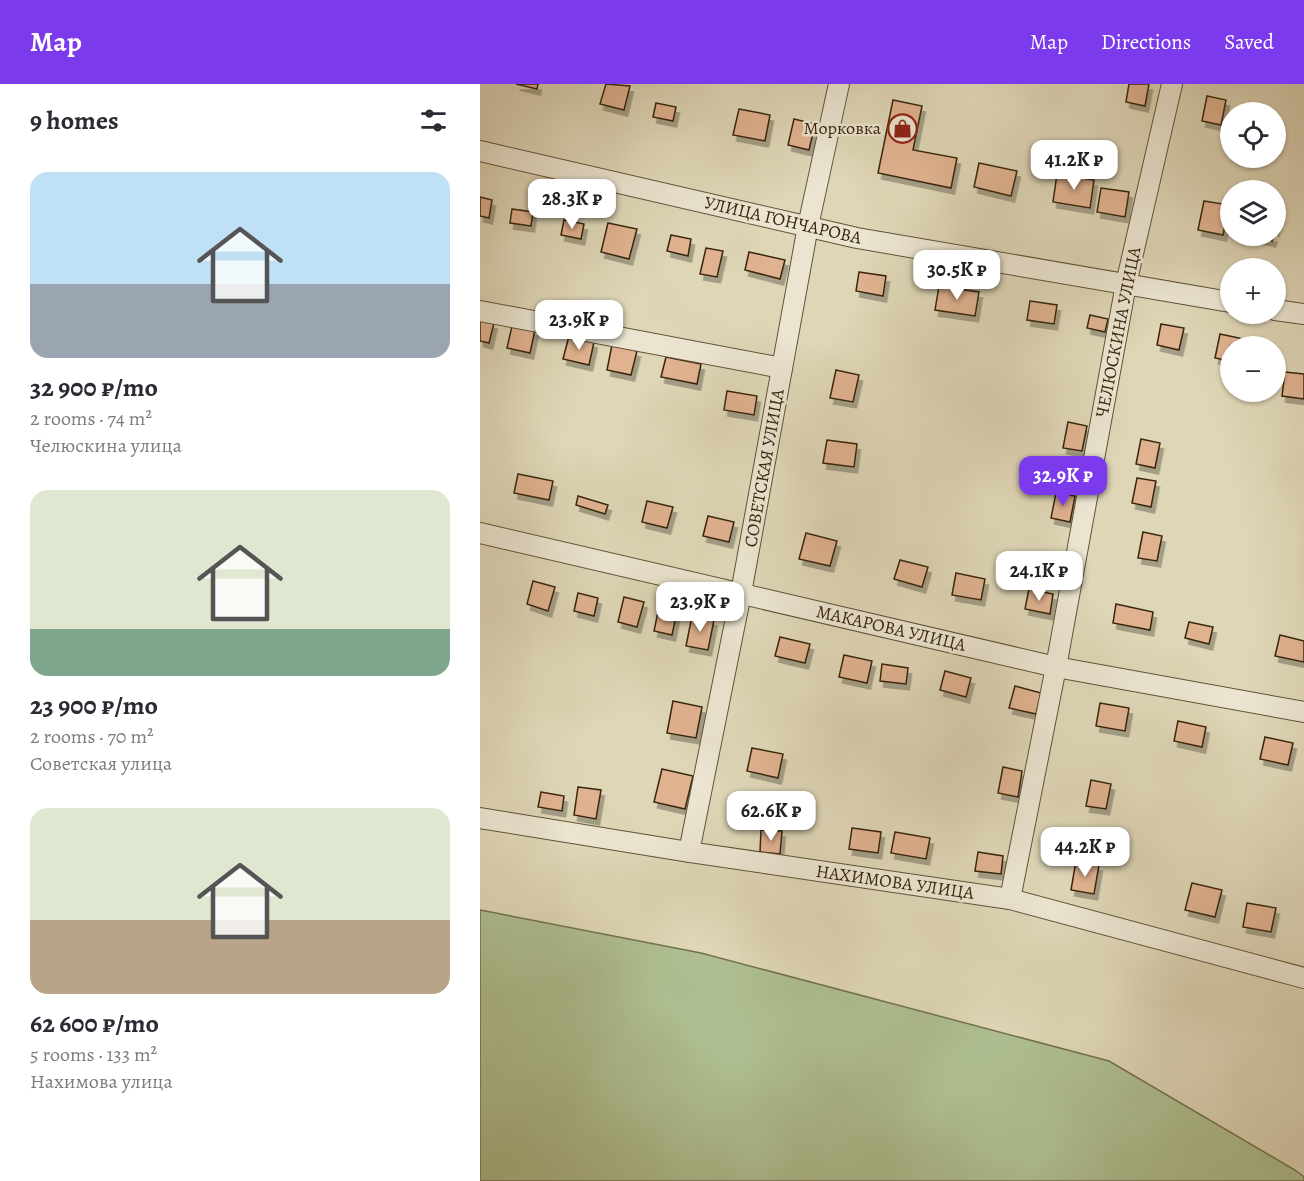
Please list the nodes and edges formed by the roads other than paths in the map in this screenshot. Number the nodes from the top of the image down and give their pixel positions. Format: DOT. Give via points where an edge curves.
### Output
graph roads {
  1 [pos="839,84"];
  2 [pos="1172,84"];
  3 [pos="480,152"];
  4 [pos="808,226"];
  5 [pos="1126,284"];
  6 [pos="1220,300"];
  7 [pos="480,311"];
  8 [pos="1286,311"];
  9 [pos="1304,314"];
  10 [pos="782,368"];
  11 [pos="480,533"];
  12 [pos="741,593"];
  13 [pos="1056,667"];
  14 [pos="1304,712"];
  15 [pos="480,818"];
  16 [pos="689,852"];
  17 [pos="1010,899"];
  18 [pos="1304,978"];
  1 -- 4 [label="street, СОВЕТСКАЯ УЛИЦА"];
  2 -- 5 [label="street, ЧЕЛЮСКИНА УЛИЦА"];
  3 -- 4 [label="street, УЛИЦА ГОНЧАРОВА"];
  4 -- 5 [label="street, УЛИЦА ГОНЧАРОВА" via="857,238"];
  4 -- 10 [label="street, СОВЕТСКАЯ УЛИЦА"];
  5 -- 6 [label="street, УЛИЦА ГОНЧАРОВА"];
  5 -- 13 [label="street, ЧЕЛЮСКИНА УЛИЦА"];
  7 -- 10 [label="street"];
  8 -- 9 [label="street"];
  10 -- 12 [label="street, СОВЕТСКАЯ УЛИЦА"];
  11 -- 12 [label="street, МАКАРОВА УЛИЦА"];
  12 -- 13 [label="street, МАКАРОВА УЛИЦА"];
  12 -- 16 [label="street, СОВЕТСКАЯ УЛИЦА"];
  13 -- 14 [label="street, МАКАРОВА УЛИЦА"];
  13 -- 17 [label="street, ЧЕЛЮСКИНА УЛИЦА"];
  15 -- 16 [label="street, НАХИМОВА УЛИЦА"];
  16 -- 17 [label="street, НАХИМОВА УЛИЦА"];
  17 -- 18 [label="street, НАХИМОВА УЛИЦА"];
}
